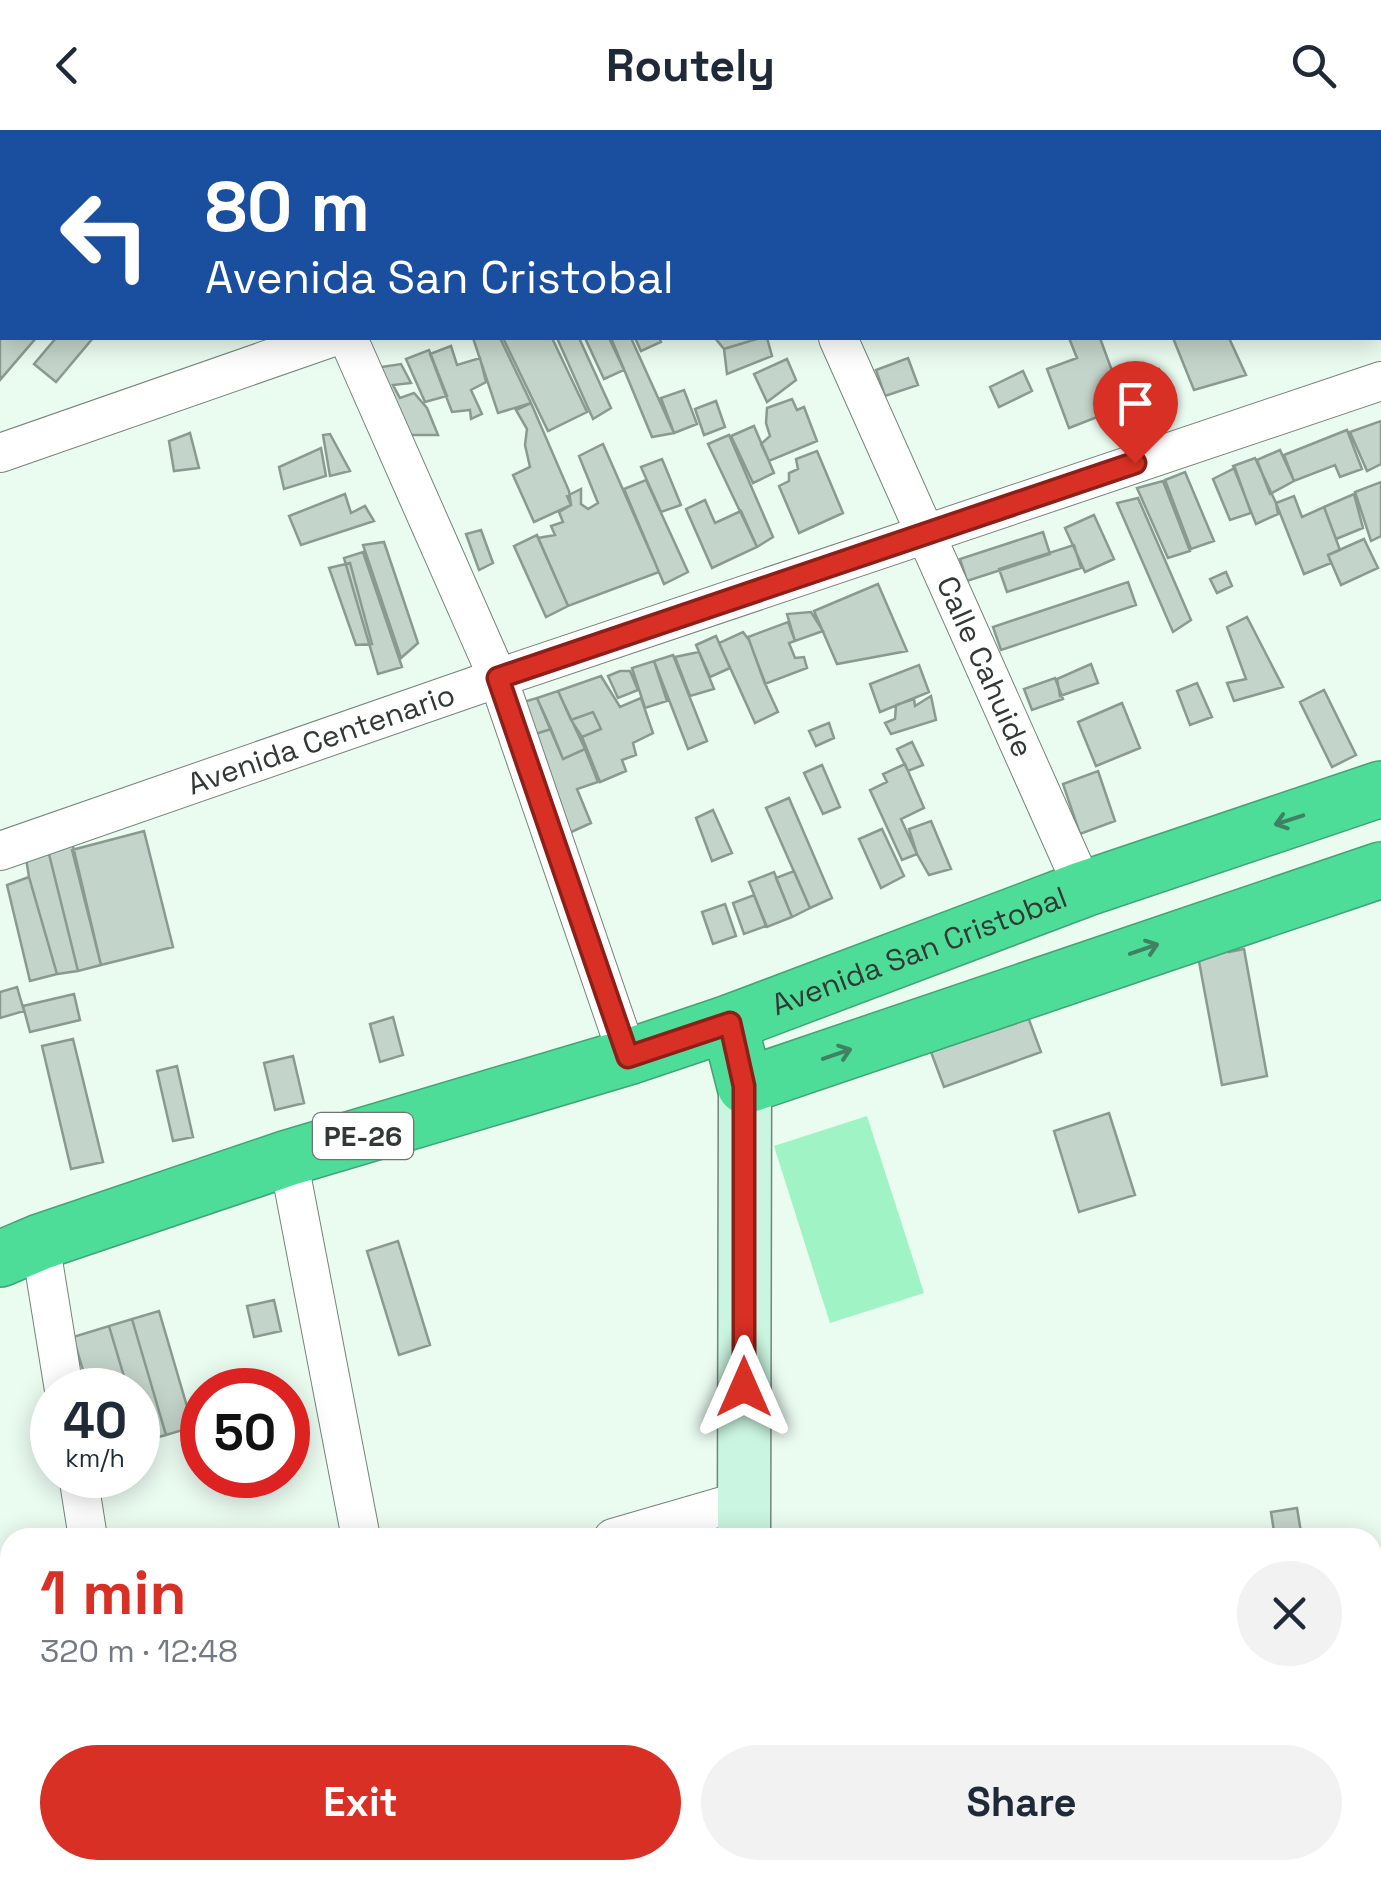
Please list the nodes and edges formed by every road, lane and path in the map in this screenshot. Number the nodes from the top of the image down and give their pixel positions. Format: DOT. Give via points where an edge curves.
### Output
graph roads {
  1 [pos="324,340"];
  2 [pos="349,340"];
  3 [pos="839,340"];
  4 [pos="1381,380"];
  5 [pos="0,453"];
  6 [pos="925,534"];
  7 [pos="498,678"];
  8 [pos="1381,789"];
  9 [pos="0,850"];
  10 [pos="1193,852"];
  11 [pos="1381,870"];
  12 [pos="1084,889"];
  13 [pos="1223,922"];
  14 [pos="730,1023"];
  15 [pos="628,1057"];
  16 [pos="744,1086"];
  17 [pos="288,1158"];
  18 [pos="20,1251"];
  19 [pos="57,1368"];
  20 [pos="82,1498"];
  21 [pos="744,1519"];
  22 [pos="86,1528"];
  23 [pos="359,1528"];
  24 [pos="682,1528"];
  1 -- 5 [label="street"];
  2 -- 7 [label="street"];
  3 -- 6 [label="street, Calle Cahuide"];
  4 -- 6 [label="street, Avenida Centenario"];
  6 -- 7 [label="street, Avenida Centenario"];
  6 -- 12 [label="street, Calle Cahuide"];
  7 -- 9 [label="street, Avenida Centenario"];
  7 -- 15 [label="street"];
  8 -- 10 [label="highway, Avenida San Cristobal / PE-26, one-way"];
  10 -- 12 [label="highway, Avenida San Cristobal / PE-26"];
  10 -- 13 [label="highway"];
  11 -- 13 [label="highway"];
  12 -- 14 [label="highway, Avenida San Cristobal / PE-26"];
  16 -- 13 [label="highway, one-way"];
  14 -- 15 [label="highway, Avenida San Cristobal / PE-26"];
  14 -- 16 [label="highway"];
  15 -- 17 [label="highway, Avenida San Cristobal / PE-26"];
  16 -- 21 [label="main road"];
  17 -- 18 [label="highway, Avenida San Cristobal / PE-26"];
  17 -- 23 [label="street"];
  18 -- 19 [label="street"];
  20 -- 22 [label="street"];
  21 -- 24 [label="street"];
}
